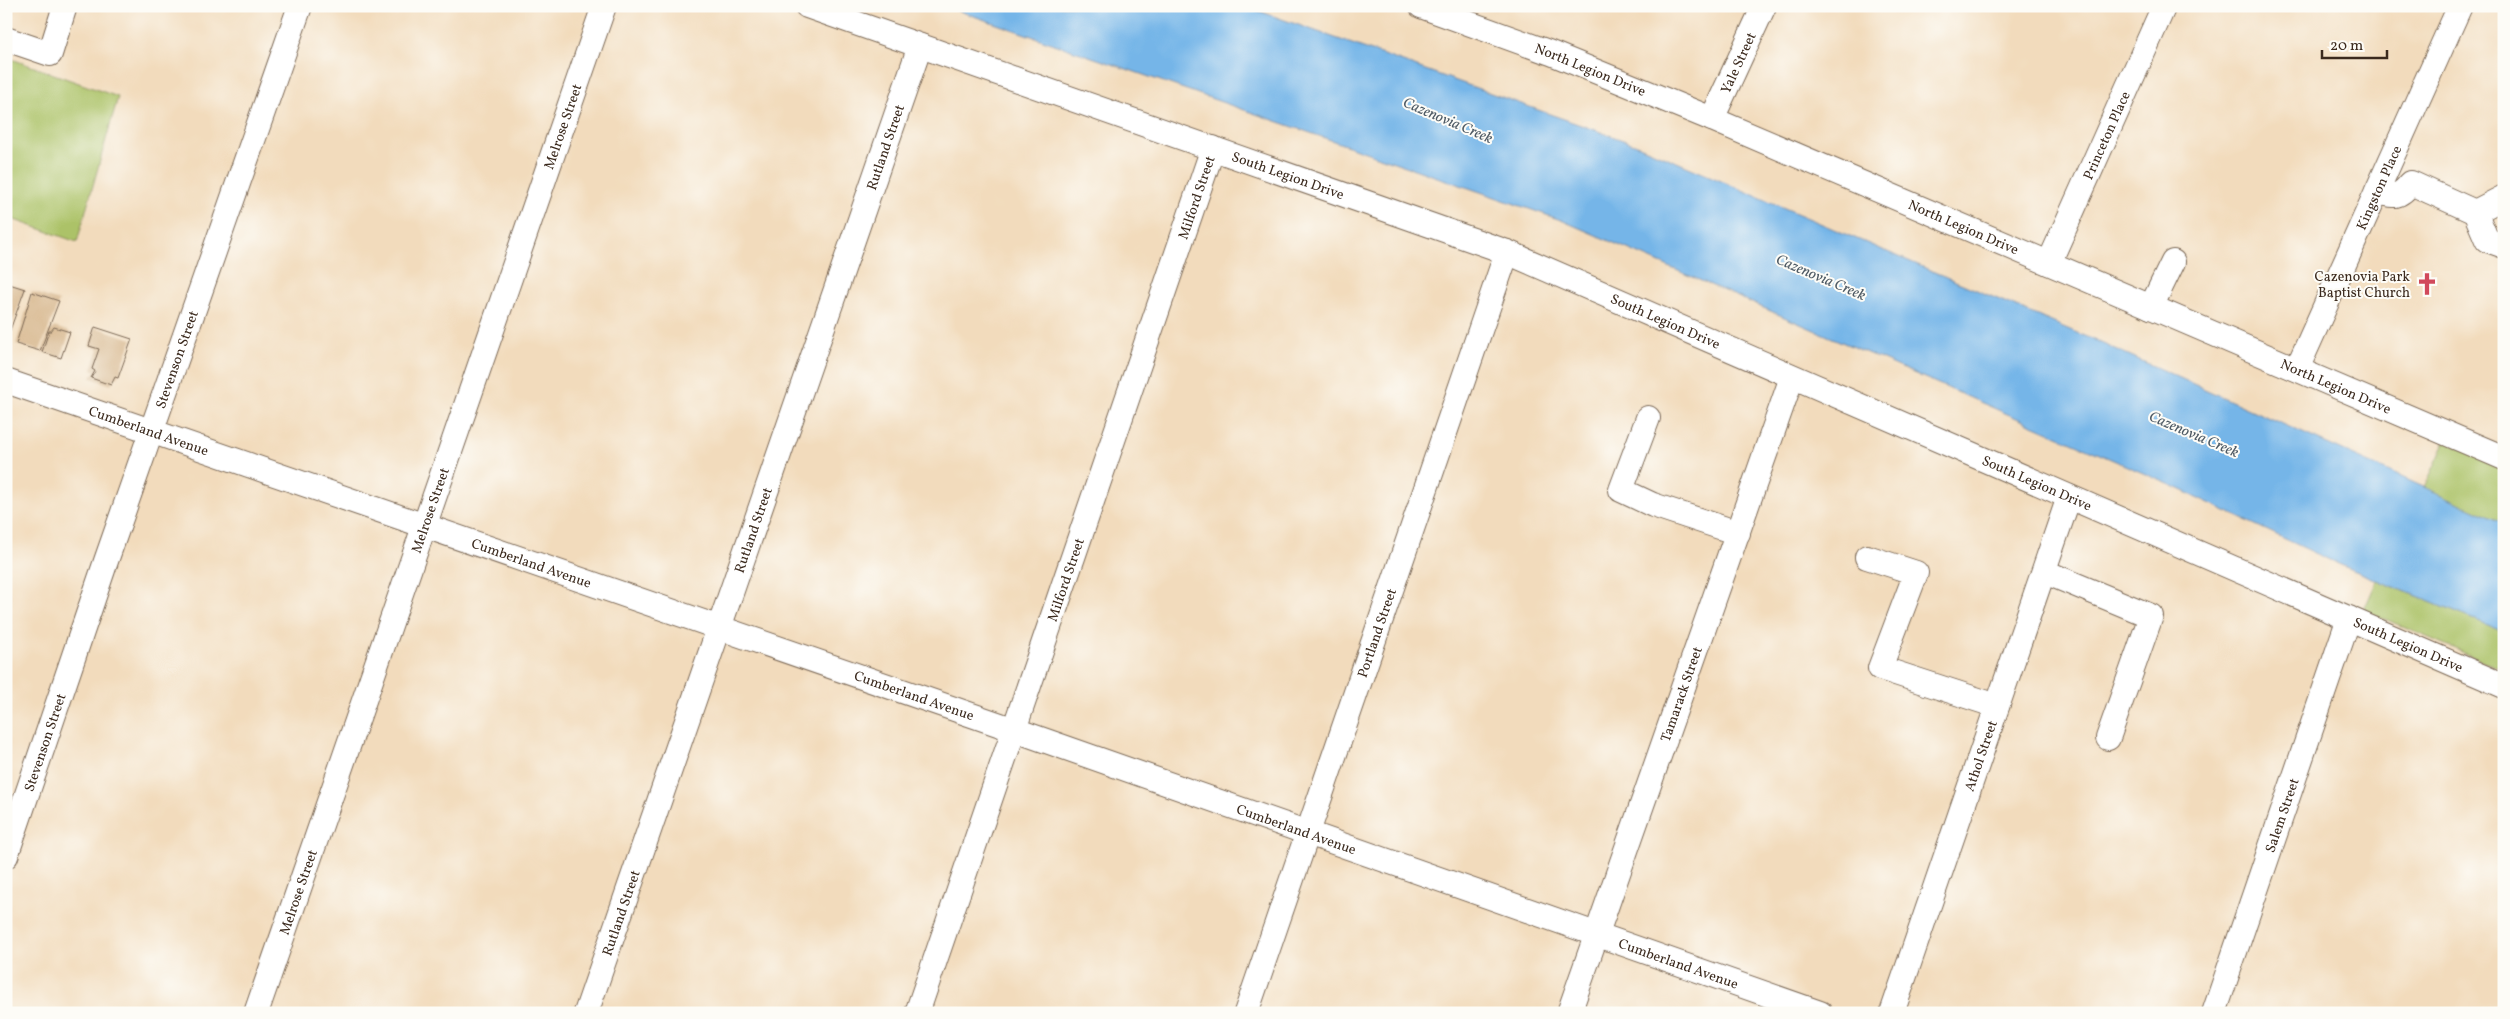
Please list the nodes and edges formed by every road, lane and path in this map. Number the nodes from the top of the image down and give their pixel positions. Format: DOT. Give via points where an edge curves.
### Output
graph roads {
  1 [pos="66,6"];
  2 [pos="300,6"];
  3 [pos="604,6"];
  4 [pos="807,6"];
  5 [pos="1421,6"];
  6 [pos="1764,6"];
  7 [pos="2164,6"];
  8 [pos="2460,6"];
  9 [pos="1458,12"];
  10 [pos="6,40"];
  11 [pos="920,46"];
  12 [pos="1712,118"];
  13 [pos="1214,148"];
  14 [pos="2377,191"];
  15 [pos="2504,197"];
  16 [pos="2475,212"];
  17 [pos="2504,246"];
  18 [pos="1507,252"];
  19 [pos="2173,262"];
  20 [pos="2049,263"];
  21 [pos="2150,307"];
  22 [pos="2297,369"];
  23 [pos="1792,377"];
  24 [pos="6,381"];
  25 [pos="1648,418"];
  26 [pos="152,431"];
  27 [pos="2504,458"];
  28 [pos="2069,497"];
  29 [pos="424,525"];
  30 [pos="1738,534"];
  31 [pos="1867,556"];
  32 [pos="2045,572"];
  33 [pos="2349,618"];
  34 [pos="719,627"];
  35 [pos="2504,686"];
  36 [pos="1997,706"];
  37 [pos="1015,730"];
  38 [pos="2108,738"];
  39 [pos="1309,832"];
  40 [pos="6,856"];
  41 [pos="1598,933"];
  42 [pos="256,1013"];
  43 [pos="586,1013"];
  44 [pos="917,1013"];
  45 [pos="1246,1013"];
  46 [pos="1569,1013"];
  47 [pos="1820,1013"];
  48 [pos="1892,1013"];
  49 [pos="2214,1013"];
  1 -- 10 [label="street" via="50,54"];
  2 -- 26 [label="street, Stevenson Street"];
  3 -- 29 [label="street, Melrose Street"];
  4 -- 11 [label="street, South Legion Drive"];
  5 -- 9 [label="street, North Legion Drive"];
  6 -- 12 [label="street, Yale Street"];
  7 -- 20 [label="street, Princeton Place"];
  8 -- 14 [label="street, Kingston Place"];
  9 -- 12 [label="street, North Legion Drive"];
  11 -- 13 [label="street, South Legion Drive"];
  11 -- 34 [label="street, Rutland Street"];
  12 -- 20 [label="street, North Legion Drive"];
  13 -- 18 [label="street, South Legion Drive"];
  13 -- 37 [label="street, Milford Street"];
  14 -- 16 [label="street" via="2392,196 2402,194 2411,183"];
  14 -- 22 [label="street, Kingston Place"];
  15 -- 16 [label="street"];
  16 -- 17 [label="street" via="2487,240"];
  18 -- 23 [label="street, South Legion Drive"];
  18 -- 39 [label="street, Portland Street"];
  19 -- 21 [label="street"];
  20 -- 21 [label="street, North Legion Drive"];
  21 -- 22 [label="street, North Legion Drive"];
  22 -- 27 [label="street, North Legion Drive"];
  23 -- 28 [label="street, South Legion Drive"];
  23 -- 30 [label="street, Tamarack Street"];
  24 -- 26 [label="street, Cumberland Avenue"];
  25 -- 30 [label="street" via="1621,490 1653,505"];
  26 -- 29 [label="street, Cumberland Avenue"];
  26 -- 40 [label="street, Stevenson Street"];
  28 -- 32 [label="street, Athol Street"];
  28 -- 33 [label="street, South Legion Drive"];
  29 -- 34 [label="street, Cumberland Avenue"];
  29 -- 42 [label="street, Melrose Street"];
  30 -- 41 [label="street, Tamarack Street"];
  31 -- 36 [label="street" via="1916,573 1880,668"];
  32 -- 36 [label="street, Athol Street"];
  32 -- 38 [label="street" via="2151,616"];
  33 -- 35 [label="street, South Legion Drive"];
  33 -- 49 [label="street, Salem Street"];
  34 -- 37 [label="street, Cumberland Avenue"];
  34 -- 43 [label="street, Rutland Street"];
  36 -- 48 [label="street, Athol Street"];
  37 -- 39 [label="street, Cumberland Avenue"];
  37 -- 44 [label="street, Milford Street"];
  39 -- 41 [label="street, Cumberland Avenue"];
  39 -- 45 [label="street, Portland Street"];
  41 -- 46 [label="street, Tamarack Street"];
  41 -- 47 [label="street, Cumberland Avenue"];
}
